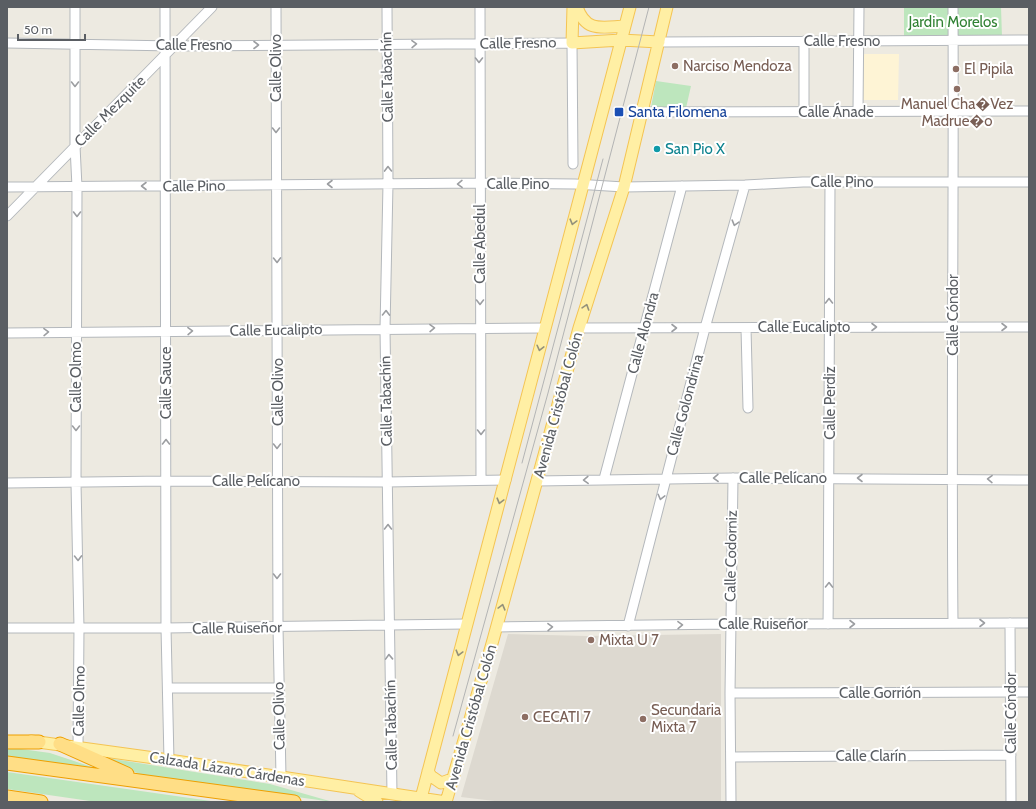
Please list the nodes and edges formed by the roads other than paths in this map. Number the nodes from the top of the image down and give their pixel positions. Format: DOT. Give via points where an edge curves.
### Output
graph roads {
  1 [pos="75,7"];
  2 [pos="165,7"];
  3 [pos="212,7"];
  4 [pos="276,7"];
  5 [pos="387,7"];
  6 [pos="480,7"];
  7 [pos="573,7"];
  8 [pos="577,7"];
  9 [pos="630,7"];
  10 [pos="667,7"];
  11 [pos="858,7"];
  12 [pos="953,7"];
  13 [pos="624,26"];
  14 [pos="621,40"];
  15 [pos="1029,40"];
  16 [pos="804,41"];
  17 [pos="858,41"];
  18 [pos="953,41"];
  19 [pos="659,42"];
  20 [pos="572,43"];
  21 [pos="7,44"];
  22 [pos="479,44"];
  23 [pos="75,45"];
  24 [pos="276,45"];
  25 [pos="387,45"];
  26 [pos="168,49"];
  27 [pos="858,111"];
  28 [pos="953,111"];
  29 [pos="1029,111"];
  30 [pos="643,112"];
  31 [pos="804,112"];
  32 [pos="76,146"];
  33 [pos="572,164"];
  34 [pos="830,182"];
  35 [pos="953,182"];
  36 [pos="1029,182"];
  37 [pos="480,183"];
  38 [pos="276,184"];
  39 [pos="388,184"];
  40 [pos="583,184"];
  41 [pos="745,185"];
  42 [pos="36,186"];
  43 [pos="166,186"];
  44 [pos="682,186"];
  45 [pos="7,187"];
  46 [pos="77,187"];
  47 [pos="624,187"];
  48 [pos="7,216"];
  49 [pos="480,327"];
  50 [pos="829,327"];
  51 [pos="953,327"];
  52 [pos="1029,327"];
  53 [pos="545,328"];
  54 [pos="579,328"];
  55 [pos="645,328"];
  56 [pos="705,328"];
  57 [pos="746,328"];
  58 [pos="385,329"];
  59 [pos="278,330"];
  60 [pos="166,331"];
  61 [pos="76,332"];
  62 [pos="7,333"];
  63 [pos="748,408"];
  64 [pos="666,478"];
  65 [pos="733,478"];
  66 [pos="830,478"];
  67 [pos="952,478"];
  68 [pos="604,479"];
  69 [pos="481,480"];
  70 [pos="506,480"];
  71 [pos="1029,480"];
  72 [pos="166,481"];
  73 [pos="277,481"];
  74 [pos="387,482"];
  75 [pos="537,482"];
  76 [pos="7,483"];
  77 [pos="76,483"];
  78 [pos="953,623"];
  79 [pos="1010,623"];
  80 [pos="1029,623"];
  81 [pos="466,624"];
  82 [pos="730,624"];
  83 [pos="828,624"];
  84 [pos="389,626"];
  85 [pos="628,626"];
  86 [pos="278,627"];
  87 [pos="497,627"];
  88 [pos="7,628"];
  89 [pos="79,628"];
  90 [pos="166,628"];
  91 [pos="168,688"];
  92 [pos="278,688"];
  93 [pos="1010,692"];
  94 [pos="1029,692"];
  95 [pos="730,693"];
  96 [pos="7,738"];
  97 [pos="7,742"];
  98 [pos="39,742"];
  99 [pos="60,744"];
  100 [pos="78,747"];
  101 [pos="1011,755"];
  102 [pos="731,757"];
  103 [pos="169,760"];
  104 [pos="7,762"];
  105 [pos="428,771"];
  106 [pos="281,777"];
  107 [pos="452,779"];
  108 [pos="141,781"];
  109 [pos="353,788"];
  110 [pos="392,794"];
  111 [pos="7,797"];
  112 [pos="421,800"];
  113 [pos="41,802"];
  114 [pos="294,802"];
  115 [pos="377,802"];
  116 [pos="446,802"];
  117 [pos="731,802"];
  118 [pos="1011,802"];
  1 -- 23 [label="street, Calle Olmo"];
  2 -- 26 [label="street, Calle Sauce"];
  3 -- 26 [label="street, Calle Mezquite"];
  4 -- 24 [label="street, Calle Olivo"];
  5 -- 25 [label="street, Calle Tabachín"];
  6 -- 22 [label="street, Calle Abedul"];
  7 -- 20 [label="main road"];
  8 -- 13 [label="main road" via="582,19 588,24 596,27"];
  9 -- 13 [label="main road, Avenida Cristóbal Colón"];
  10 -- 19 [label="main road, Avenida Cristóbal Colón"];
  11 -- 17 [label="street"];
  12 -- 18 [label="street, Calle Cóndor"];
  13 -- 14 [label="main road, Avenida Cristóbal Colón"];
  14 -- 19 [label="main road, Calle Fresno"];
  14 -- 20 [label="main road, Calle Fresno"];
  14 -- 40 [label="main road, Avenida Cristóbal Colón"];
  15 -- 18 [label="street, Calle Fresno"];
  16 -- 17 [label="street, Calle Fresno"];
  16 -- 19 [label="street, Calle Fresno"];
  16 -- 31 [label="street"];
  17 -- 18 [label="street, Calle Fresno"];
  17 -- 27 [label="street"];
  18 -- 28 [label="street, Calle Cóndor"];
  19 -- 30 [label="main road, Avenida Cristóbal Colón"];
  20 -- 22 [label="street, Calle Fresno"];
  20 -- 33 [label="street"];
  21 -- 23 [label="street, Calle Fresno"];
  25 -- 22 [label="street, Calle Fresno, one-way"];
  22 -- 37 [label="street, Calle Abedul, one-way"];
  23 -- 26 [label="street, Calle Fresno"];
  23 -- 32 [label="street, Calle Olmo, one-way"];
  24 -- 25 [label="street, Calle Fresno"];
  26 -- 24 [label="street, Calle Fresno, one-way"];
  24 -- 38 [label="street, Calle Olivo, one-way"];
  39 -- 25 [label="street, Calle Tabachín, one-way"];
  26 -- 32 [label="street, Calle Mezquite"];
  26 -- 43 [label="street, Calle Sauce"];
  27 -- 28 [label="street, Calle Ánade"];
  27 -- 31 [label="street, Calle Ánade"];
  28 -- 29 [label="street, Calle Ánade"];
  28 -- 35 [label="street, Calle Cóndor"];
  30 -- 31 [label="street, Calle Ánade"];
  30 -- 47 [label="main road, Avenida Cristóbal Colón"];
  32 -- 42 [label="street, Calle Mezquite"];
  32 -- 46 [label="street, Calle Olmo"];
  34 -- 35 [label="street, Calle Pino"];
  34 -- 41 [label="street, Calle Pino"];
  50 -- 34 [label="street, Calle Perdiz, one-way"];
  35 -- 36 [label="street, Calle Pino"];
  35 -- 51 [label="street, Calle Cóndor"];
  37 -- 39 [label="street, Calle Pino, one-way"];
  37 -- 40 [label="street, Calle Pino"];
  37 -- 49 [label="street, Calle Abedul, one-way"];
  39 -- 38 [label="street, Calle Pino, one-way"];
  38 -- 43 [label="street, Calle Pino"];
  38 -- 59 [label="street, Calle Olivo, one-way"];
  58 -- 39 [label="street, Calle Tabachín, one-way"];
  40 -- 47 [label="street, Calle Pino"];
  40 -- 53 [label="main road, Avenida Cristóbal Colón, one-way"];
  41 -- 44 [label="street, Calle Pino"];
  41 -- 56 [label="street, Calle Golondrina, one-way"];
  42 -- 45 [label="street, Calle Pino"];
  42 -- 46 [label="street, Calle Pino"];
  42 -- 48 [label="street, Calle Mezquite"];
  43 -- 46 [label="street, Calle Pino, one-way"];
  43 -- 60 [label="street, Calle Sauce"];
  44 -- 47 [label="street, Calle Pino"];
  44 -- 55 [label="street, Calle Alondra"];
  46 -- 61 [label="street, Calle Olmo, one-way"];
  54 -- 47 [label="main road, Avenida Cristóbal Colón, one-way"];
  49 -- 53 [label="street, Calle Eucalipto"];
  58 -- 49 [label="street, Calle Eucalipto, one-way"];
  49 -- 69 [label="street, Calle Abedul, one-way"];
  50 -- 51 [label="street, Calle Eucalipto, one-way"];
  50 -- 57 [label="street, Calle Eucalipto"];
  50 -- 66 [label="street, Calle Perdiz"];
  51 -- 52 [label="street, Calle Eucalipto, one-way"];
  51 -- 67 [label="street, Calle Cóndor"];
  53 -- 70 [label="main road, Avenida Cristóbal Colón, one-way"];
  54 -- 55 [label="street, Calle Eucalipto"];
  54 -- 75 [label="main road, Avenida Cristóbal Colón"];
  55 -- 56 [label="street, Calle Eucalipto, one-way"];
  55 -- 68 [label="street, Calle Alondra"];
  56 -- 57 [label="street, Calle Eucalipto"];
  56 -- 64 [label="street, Calle Golondrina"];
  57 -- 63 [label="street"];
  58 -- 59 [label="street, Calle Eucalipto"];
  58 -- 74 [label="street, Calle Tabachín"];
  60 -- 59 [label="street, Calle Eucalipto, one-way"];
  59 -- 73 [label="street, Calle Olivo, one-way"];
  60 -- 61 [label="street, Calle Eucalipto"];
  72 -- 60 [label="street, Calle Sauce, one-way"];
  62 -- 61 [label="street, Calle Eucalipto, one-way"];
  61 -- 77 [label="street, Calle Olmo, one-way"];
  65 -- 64 [label="street, Calle Pelícano, one-way"];
  64 -- 68 [label="street, Calle Pelícano"];
  64 -- 85 [label="street, Calle Golondrina, one-way"];
  65 -- 66 [label="street, Calle Pelícano"];
  65 -- 82 [label="street, Calle Codorniz"];
  67 -- 66 [label="street, Calle Pelícano, one-way"];
  83 -- 66 [label="street, Calle Perdiz, one-way"];
  71 -- 67 [label="street, Calle Pelícano, one-way"];
  67 -- 78 [label="street, Calle Cóndor"];
  68 -- 75 [label="street, Calle Pelícano, one-way"];
  69 -- 70 [label="street, Calle Pelícano"];
  69 -- 74 [label="street, Calle Pelícano"];
  70 -- 81 [label="main road, Avenida Cristóbal Colón, one-way"];
  72 -- 73 [label="street, Calle Pelícano"];
  72 -- 77 [label="street, Calle Pelícano"];
  72 -- 90 [label="street, Calle Sauce"];
  73 -- 74 [label="street, Calle Pelícano"];
  73 -- 86 [label="street, Calle Olivo, one-way"];
  84 -- 74 [label="street, Calle Tabachín, one-way"];
  87 -- 75 [label="main road, Avenida Cristóbal Colón, one-way"];
  76 -- 77 [label="street, Calle Pelícano"];
  77 -- 89 [label="street, Calle Olmo, one-way"];
  78 -- 79 [label="street, Calle Ruiseñor, one-way"];
  83 -- 78 [label="street, Calle Ruiseñor, one-way"];
  79 -- 80 [label="street, Calle Ruiseñor"];
  79 -- 93 [label="street, Calle Cóndor"];
  81 -- 84 [label="street, Calle Ruiseñor"];
  81 -- 105 [label="main road, Avenida Cristóbal Colón, one-way"];
  82 -- 83 [label="street, Calle Ruiseñor"];
  85 -- 82 [label="street, Calle Ruiseñor, one-way"];
  82 -- 95 [label="street, Calle Codorniz"];
  84 -- 86 [label="street, Calle Ruiseñor"];
  110 -- 84 [label="street, Calle Tabachín, one-way"];
  87 -- 85 [label="street, Calle Ruiseñor, one-way"];
  86 -- 90 [label="street, Calle Ruiseñor"];
  86 -- 92 [label="street, Calle Olivo"];
  87 -- 107 [label="main road, Avenida Cristóbal Colón"];
  88 -- 89 [label="street, Calle Ruiseñor"];
  89 -- 90 [label="street, Calle Ruiseñor"];
  89 -- 100 [label="street, Calle Olmo"];
  90 -- 91 [label="street, Calle Sauce"];
  91 -- 92 [label="street"];
  91 -- 103 [label="street, Calle Sauce"];
  92 -- 106 [label="street, Calle Olivo"];
  93 -- 94 [label="street, Calle Gorrión"];
  93 -- 95 [label="street, Calle Gorrión"];
  93 -- 101 [label="street, Calle Cóndor"];
  95 -- 102 [label="street, Calle Codorniz"];
  96 -- 98 [label="main road, Calzada Lázaro Cárdenas"];
  97 -- 98 [label="highway"];
  98 -- 99 [label="main road, Calzada Lázaro Cárdenas"];
  99 -- 100 [label="main road, Calzada Lázaro Cárdenas"];
  99 -- 108 [label="highway"];
  100 -- 103 [label="main road, Calzada Lázaro Cárdenas"];
  101 -- 102 [label="street, Calle Clarín"];
  101 -- 118 [label="street, Calle Cóndor"];
  102 -- 117 [label="street, Calle Codorniz"];
  103 -- 106 [label="main road, Calzada Lázaro Cárdenas"];
  104 -- 108 [label="highway, Calzada Lázaro Cárdenas"];
  105 -- 107 [label="main road" via="441,782"];
  105 -- 112 [label="main road, Avenida Cristóbal Colón"];
  106 -- 109 [label="main road, Calzada Lázaro Cárdenas"];
  107 -- 116 [label="main road, Avenida Cristóbal Colón"];
  108 -- 114 [label="highway, Calzada Lázaro Cárdenas"];
  109 -- 110 [label="main road, Calzada Lázaro Cárdenas"];
  109 -- 115 [label="main road"];
  110 -- 112 [label="main road, Calzada Lázaro Cárdenas"];
  111 -- 113 [label="highway"];
  112 -- 116 [label="main road, Calzada Lázaro Cárdenas"];
}
